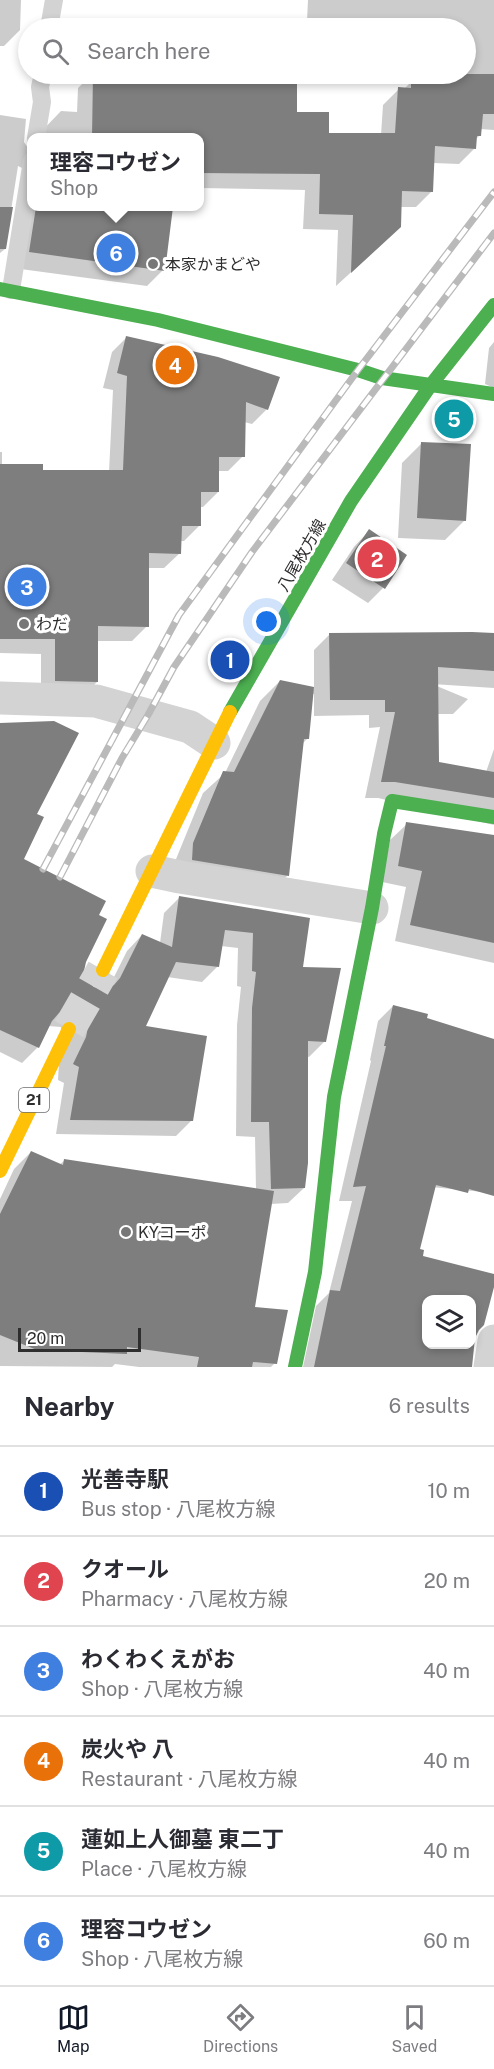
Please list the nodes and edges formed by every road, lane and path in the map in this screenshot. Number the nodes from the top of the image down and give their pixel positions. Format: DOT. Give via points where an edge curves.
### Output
graph roads {
  1 [pos="54,0"];
  2 [pos="51,18"];
  3 [pos="41,84"];
  4 [pos="37,133"];
  5 [pos="27,186"];
  6 [pos="6,290"];
  7 [pos="494,304"];
  8 [pos="430,386"];
  9 [pos="494,394"];
  10 [pos="0,698"];
  11 [pos="214,743"];
  12 [pos="494,817"];
  13 [pos="152,871"];
  14 [pos="372,908"];
  15 [pos="103,970"];
  16 [pos="69,1029"];
  17 [pos="0,1171"];
  18 [pos="494,1341"];
  19 [pos="295,1367"];
  20 [pos="490,1367"];
  1 -- 2 [label="lane"];
  3 -- 4 [label="lane"];
  5 -- 6 [label="lane"];
  6 -- 8 [label="street" via="158,320 382,378"];
  7 -- 8 [label="street, 八尾枚方線"];
  8 -- 9 [label="street"];
  8 -- 11 [label="street, 八尾枚方線" via="351,501"];
  10 -- 11 [label="street" via="96,701 190,727"];
  11 -- 13 [label="street, 八尾枚方線"];
  12 -- 14 [label="street" via="392,801"];
  13 -- 14 [label="street"];
  13 -- 15 [label="street, 八尾枚方線"];
  14 -- 19 [label="street" via="334,1097 315,1272"];
  16 -- 17 [label="street, 21"];
  18 -- 20 [label="street"];
}
